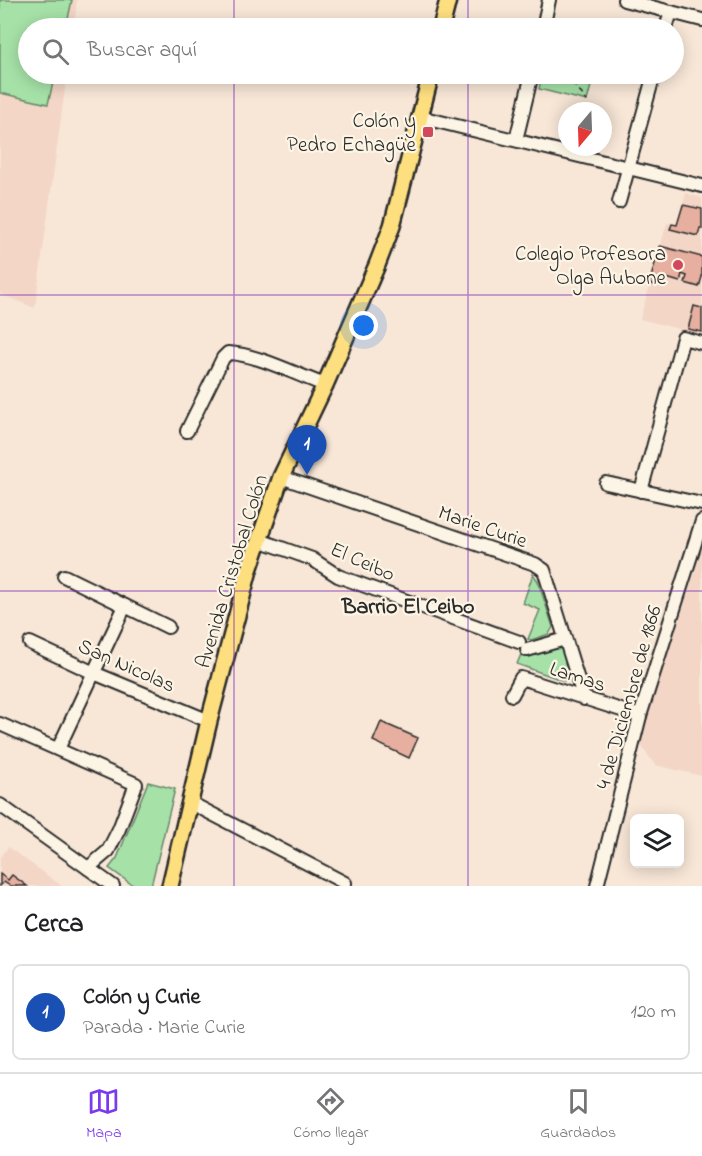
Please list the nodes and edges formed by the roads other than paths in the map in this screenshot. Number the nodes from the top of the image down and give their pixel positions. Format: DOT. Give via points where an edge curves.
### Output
graph roads {
  1 [pos="448,0"];
  2 [pos="549,0"];
  3 [pos="624,0"];
  4 [pos="670,12"];
  5 [pos="444,18"];
  6 [pos="545,18"];
  7 [pos="668,18"];
  8 [pos="702,20"];
  9 [pos="428,84"];
  10 [pos="530,84"];
  11 [pos="651,84"];
  12 [pos="420,117"];
  13 [pos="516,140"];
  14 [pos="628,168"];
  15 [pos="702,186"];
  16 [pos="619,202"];
  17 [pos="702,343"];
  18 [pos="325,385"];
  19 [pos="187,431"];
  20 [pos="281,477"];
  21 [pos="606,483"];
  22 [pos="641,491"];
  23 [pos="702,504"];
  24 [pos="702,521"];
  25 [pos="260,540"];
  26 [pos="64,576"];
  27 [pos="125,606"];
  28 [pos="168,627"];
  29 [pos="566,639"];
  30 [pos="30,643"];
  31 [pos="94,673"];
  32 [pos="512,695"];
  33 [pos="584,699"];
  34 [pos="640,716"];
  35 [pos="209,721"];
  36 [pos="0,724"];
  37 [pos="58,749"];
  38 [pos="189,802"];
  39 [pos="0,805"];
  40 [pos="88,868"];
  41 [pos="345,883"];
  42 [pos="112,886"];
  43 [pos="170,886"];
  44 [pos="597,886"];
  1 -- 5 [label="main road"];
  2 -- 6 [label="street"];
  3 -- 4 [label="street"];
  4 -- 7 [label="street"];
  4 -- 8 [label="street"];
  9 -- 12 [label="main road, Avenida Cristobal Colón"];
  10 -- 13 [label="street"];
  11 -- 14 [label="street"];
  12 -- 13 [label="street"];
  12 -- 18 [label="main road, Avenida Cristobal Colón" via="392,226"];
  13 -- 14 [label="street"];
  14 -- 15 [label="street"];
  14 -- 16 [label="street"];
  17 -- 22 [label="street" via="683,338"];
  18 -- 19 [label="street" via="228,352"];
  18 -- 20 [label="main road, Avenida Cristobal Colón"];
  20 -- 25 [label="main road, Avenida Cristobal Colón"];
  20 -- 29 [label="street, Marie Curie" via="535,564 544,570"];
  21 -- 22 [label="street"];
  22 -- 23 [label="street"];
  24 -- 34 [label="street, 4 de Diciembre de 1866"];
  25 -- 29 [label="street, El Ceibo" via="312,559 338,576 523,646"];
  25 -- 35 [label="main road, Avenida Cristobal Colón"];
  26 -- 27 [label="street"];
  27 -- 28 [label="street"];
  27 -- 31 [label="street"];
  29 -- 33 [label="street, Marie Curie"];
  30 -- 31 [label="street, San Nicolas"];
  31 -- 35 [label="street, San Nicolas"];
  31 -- 37 [label="street"];
  32 -- 33 [label="street, Lamas" via="521,678"];
  33 -- 34 [label="street, Lamas"];
  34 -- 44 [label="street, 4 de Diciembre de 1866"];
  35 -- 38 [label="main road, Avenida Cristobal Colón"];
  36 -- 37 [label="street"];
  37 -- 40 [label="street" via="136,784 108,851"];
  38 -- 41 [label="street"];
  38 -- 43 [label="main road, Avenida Cristobal Colón"];
  39 -- 40 [label="street"];
  40 -- 42 [label="street"];
}
